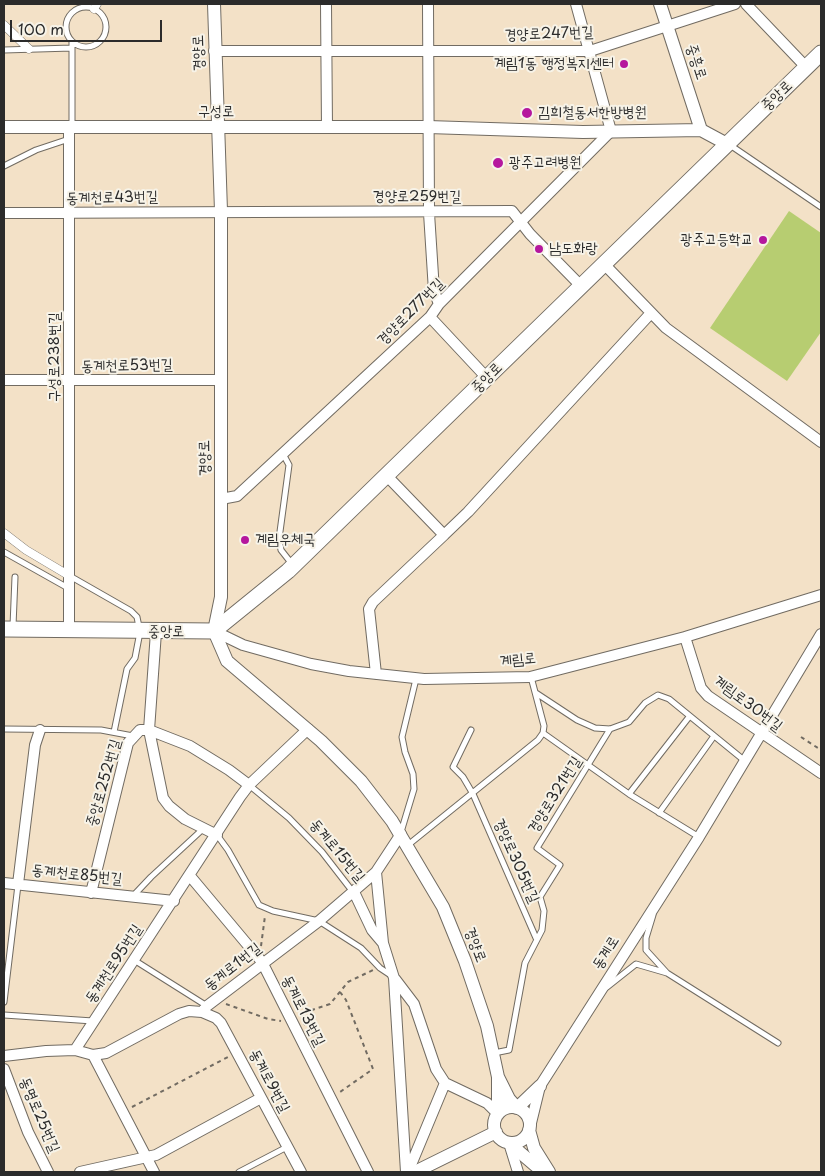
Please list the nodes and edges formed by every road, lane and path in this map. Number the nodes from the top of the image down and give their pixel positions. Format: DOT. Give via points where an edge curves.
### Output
graph roads {
  1 [pos="214,4"];
  2 [pos="326,4"];
  3 [pos="428,4"];
  4 [pos="576,4"];
  5 [pos="660,4"];
  6 [pos="735,4"];
  7 [pos="746,4"];
  8 [pos="96,6"];
  9 [pos="4,25"];
  10 [pos="667,27"];
  11 [pos="72,46"];
  12 [pos="29,49"];
  13 [pos="4,50"];
  14 [pos="214,51"];
  15 [pos="326,51"];
  16 [pos="428,51"];
  17 [pos="590,51"];
  18 [pos="821,53"];
  19 [pos="806,67"];
  20 [pos="4,127"];
  21 [pos="428,127"];
  22 [pos="327,128"];
  23 [pos="219,129"];
  24 [pos="701,130"];
  25 [pos="70,131"];
  26 [pos="611,131"];
  27 [pos="727,144"];
  28 [pos="4,166"];
  29 [pos="821,206"];
  30 [pos="222,212"];
  31 [pos="4,213"];
  32 [pos="69,213"];
  33 [pos="429,213"];
  34 [pos="522,223"];
  35 [pos="604,264"];
  36 [pos="581,286"];
  37 [pos="440,304"];
  38 [pos="651,313"];
  39 [pos="430,317"];
  40 [pos="487,378"];
  41 [pos="4,380"];
  42 [pos="220,380"];
  43 [pos="70,382"];
  44 [pos="821,442"];
  45 [pos="283,454"];
  46 [pos="387,476"];
  47 [pos="221,499"];
  48 [pos="4,533"];
  49 [pos="444,535"];
  50 [pos="4,552"];
  51 [pos="293,566"];
  52 [pos="68,575"];
  53 [pos="15,577"];
  54 [pos="68,588"];
  55 [pos="821,595"];
  56 [pos="8,629"];
  57 [pos="69,631"];
  58 [pos="214,631"];
  59 [pos="140,632"];
  60 [pos="156,632"];
  61 [pos="821,634"];
  62 [pos="685,637"];
  63 [pos="376,674"];
  64 [pos="530,677"];
  65 [pos="416,678"];
  66 [pos="536,693"];
  67 [pos="689,717"];
  68 [pos="4,729"];
  69 [pos="308,729"];
  70 [pos="40,730"];
  71 [pos="149,730"];
  72 [pos="471,730"];
  73 [pos="610,730"];
  74 [pos="114,732"];
  75 [pos="543,732"];
  76 [pos="762,734"];
  77 [pos="133,736"];
  78 [pos="714,736"];
  79 [pos="801,737"];
  80 [pos="821,750"];
  81 [pos="745,761"];
  82 [pos="587,766"];
  83 [pos="821,774"];
  84 [pos="249,786"];
  85 [pos="472,794"];
  86 [pos="629,794"];
  87 [pos="659,813"];
  88 [pos="205,828"];
  89 [pos="400,834"];
  90 [pos="217,835"];
  91 [pos="699,837"];
  92 [pos="407,846"];
  93 [pos="376,872"];
  94 [pos="190,876"];
  95 [pos="4,883"];
  96 [pos="18,884"];
  97 [pos="354,892"];
  98 [pos="91,893"];
  99 [pos="133,896"];
  100 [pos="174,901"];
  101 [pos="658,901"];
  102 [pos="265,908"];
  103 [pos="319,921"];
  104 [pos="536,938"];
  105 [pos="383,943"];
  106 [pos="134,960"];
  107 [pos="260,960"];
  108 [pos="380,968"];
  109 [pos="667,973"];
  110 [pos="394,978"];
  111 [pos="340,992"];
  112 [pos="599,994"];
  113 [pos="4,1002"];
  114 [pos="204,1009"];
  115 [pos="4,1015"];
  116 [pos="290,1018"];
  117 [pos="95,1021"];
  118 [pos="296,1029"];
  119 [pos="778,1044"];
  120 [pos="75,1050"];
  121 [pos="238,1052"];
  122 [pos="493,1053"];
  123 [pos="93,1055"];
  124 [pos="4,1056"];
  125 [pos="4,1069"];
  126 [pos="498,1076"];
  127 [pos="445,1083"];
  128 [pos="540,1086"];
  129 [pos="261,1098"];
  130 [pos="330,1098"];
  131 [pos="517,1108"];
  132 [pos="121,1113"];
  133 [pos="498,1114"];
  134 [pos="530,1129"];
  135 [pos="496,1132"];
  136 [pos="509,1143"];
  137 [pos="287,1146"];
  138 [pos="146,1158"];
  139 [pos="48,1172"];
  140 [pos="80,1172"];
  141 [pos="154,1172"];
  142 [pos="239,1172"];
  143 [pos="301,1172"];
  144 [pos="368,1172"];
  145 [pos="407,1172"];
  146 [pos="415,1172"];
  147 [pos="518,1172"];
  148 [pos="543,1172"];
  149 [pos="549,1172"];
  1 -- 14 [label="street, 경양로"];
  2 -- 15 [label="street"];
  3 -- 16 [label="street"];
  4 -- 17 [label="street"];
  5 -- 10 [label="street, 중흥로"];
  6 -- 10 [label="street, 경양로247번길"];
  7 -- 19 [label="street"];
  8 -- 11 [label="lane" via="82,7 70,14 66,32"];
  8 -- 11 [label="lane" via="106,25 103,39 92,47"];
  9 -- 12 [label="street"];
  10 -- 17 [label="street, 경양로247번길"];
  10 -- 24 [label="street, 중흥로"];
  11 -- 12 [label="lane"];
  11 -- 25 [label="lane"];
  12 -- 13 [label="lane"];
  14 -- 15 [label="street, 경양로247번길"];
  14 -- 23 [label="street, 경양로"];
  15 -- 16 [label="street, 경양로247번길"];
  15 -- 22 [label="street"];
  16 -- 17 [label="street, 경양로247번길"];
  16 -- 21 [label="street"];
  17 -- 26 [label="street"];
  18 -- 19 [label="main road, 중앙로"];
  19 -- 27 [label="main road, 중앙로"];
  20 -- 25 [label="street, 구성로"];
  21 -- 22 [label="street, 구성로"];
  21 -- 26 [label="street, 구성로"];
  21 -- 33 [label="street"];
  22 -- 23 [label="street, 구성로"];
  23 -- 25 [label="street, 구성로"];
  23 -- 30 [label="street, 경양로"];
  24 -- 26 [label="street, 구성로"];
  24 -- 27 [label="street, 구성로"];
  25 -- 28 [label="lane"];
  25 -- 32 [label="street, 구성로238번길"];
  26 -- 34 [label="street, 경양로277번길"];
  27 -- 29 [label="lane"];
  27 -- 35 [label="main road, 중앙로"];
  30 -- 32 [label="street, 동계천로43번길"];
  30 -- 33 [label="street, 경양로259번길"];
  30 -- 42 [label="street, 경양로"];
  31 -- 32 [label="street, 동계천로43번길"];
  32 -- 43 [label="street, 구성로238번길"];
  33 -- 34 [label="street, 경양로259번길" via="512,212"];
  33 -- 37 [label="street" via="434,291"];
  34 -- 36 [label="street, 경양로259번길"];
  34 -- 37 [label="street, 경양로277번길"];
  35 -- 36 [label="main road, 중앙로"];
  35 -- 38 [label="street"];
  36 -- 40 [label="main road, 중앙로"];
  37 -- 39 [label="street, 경양로277번길"];
  38 -- 44 [label="street" via="666,328"];
  38 -- 49 [label="street"];
  39 -- 40 [label="street"];
  39 -- 45 [label="street, 경양로277번길"];
  40 -- 46 [label="main road, 중앙로"];
  41 -- 43 [label="street, 동계천로53번길"];
  42 -- 43 [label="street, 동계천로53번길"];
  42 -- 47 [label="street, 경양로"];
  43 -- 52 [label="street, 구성로238번길"];
  45 -- 47 [label="street, 경양로277번길" via="237,496"];
  45 -- 51 [label="lane" via="290,465 279,539 281,550"];
  46 -- 49 [label="street"];
  46 -- 51 [label="main road, 중앙로"];
  47 -- 58 [label="street, 경양로" via="221,597"];
  48 -- 52 [label="street"];
  49 -- 63 [label="street" via="371,605 368,614"];
  50 -- 54 [label="lane"];
  51 -- 58 [label="main road, 중앙로"];
  52 -- 54 [label="street, 구성로238번길"];
  52 -- 59 [label="lane, 중앙로" via="131,611 137,617"];
  53 -- 56 [label="lane, 중앙로"];
  54 -- 57 [label="street, 구성로238번길"];
  55 -- 62 [label="street, 계림로"];
  56 -- 57 [label="main road, 중앙로"];
  57 -- 59 [label="main road, 중앙로"];
  58 -- 60 [label="main road, 중앙로"];
  58 -- 63 [label="street, 계림로" via="244,645 312,664"];
  58 -- 69 [label="street, 경양로" via="227,661"];
  59 -- 60 [label="main road, 중앙로"];
  59 -- 74 [label="lane" via="135,658 127,669"];
  60 -- 71 [label="street"];
  61 -- 76 [label="street, 동계로"];
  62 -- 64 [label="street, 계림로"];
  62 -- 76 [label="street, 계림로30번길" via="701,688"];
  63 -- 65 [label="street, 계림로"];
  64 -- 65 [label="street, 계림로"];
  64 -- 66 [label="lane"];
  65 -- 89 [label="lane" via="402,737 414,774 414,789"];
  66 -- 73 [label="lane" via="577,720"];
  66 -- 75 [label="lane"];
  67 -- 73 [label="lane" via="669,699 658,695 629,722"];
  67 -- 78 [label="lane"];
  67 -- 86 [label="lane"];
  68 -- 70 [label="lane"];
  69 -- 84 [label="street, 동계천로95번길"];
  69 -- 89 [label="street, 경양로" via="361,781"];
  70 -- 74 [label="lane"];
  70 -- 96 [label="street" via="35,746"];
  71 -- 77 [label="street, 중앙로252번길" via="140,730"];
  71 -- 84 [label="street" via="212,758"];
  71 -- 88 [label="street" via="163,798 186,819"];
  72 -- 85 [label="lane, 경양로305번길" via="453,767"];
  73 -- 82 [label="lane, 경양로321번길"];
  74 -- 77 [label="lane"];
  75 -- 82 [label="lane"];
  75 -- 85 [label="lane" via="538,740"];
  76 -- 81 [label="street, 동계로"];
  76 -- 83 [label="street, 계림로30번길"];
  77 -- 98 [label="street, 중앙로252번길" via="128,743"];
  78 -- 81 [label="lane"];
  78 -- 87 [label="lane"];
  79 -- 80 [label="path"];
  81 -- 91 [label="street, 동계로"];
  82 -- 86 [label="lane"];
  82 -- 104 [label="lane, 경양로321번길" via="537,848 560,865 540,897 544,911 542,930"];
  84 -- 90 [label="street, 동계천로95번길"];
  84 -- 97 [label="lane, 동계로15번길" via="302,832"];
  85 -- 92 [label="lane"];
  85 -- 104 [label="lane, 경양로305번길"];
  86 -- 87 [label="lane"];
  87 -- 91 [label="lane"];
  88 -- 90 [label="street"];
  88 -- 99 [label="lane, 동계천로85번길"];
  89 -- 92 [label="street, 경양로"];
  89 -- 93 [label="street, 동계로1번길"];
  90 -- 94 [label="street, 동계천로95번길"];
  90 -- 102 [label="lane" via="252,895"];
  91 -- 101 [label="street, 동계로"];
  92 -- 122 [label="street, 경양로" via="446,916 465,961"];
  93 -- 97 [label="street, 동계로1번길"];
  93 -- 105 [label="street"];
  94 -- 100 [label="street, 동계천로95번길"];
  94 -- 107 [label="street, 동계로13번길"];
  95 -- 96 [label="street, 동계천로85번길"];
  96 -- 98 [label="street, 동계천로85번길"];
  96 -- 113 [label="lane, 동계천로85번길"];
  97 -- 103 [label="street, 동계로1번길"];
  97 -- 105 [label="street, 동계로15번길" via="372,930"];
  98 -- 99 [label="street, 동계천로85번길"];
  99 -- 100 [label="street, 동계천로85번길"];
  100 -- 106 [label="street, 동계천로95번길"];
  101 -- 109 [label="lane" via="646,938 646,950"];
  101 -- 112 [label="street, 동계로"];
  102 -- 103 [label="lane"];
  102 -- 107 [label="path"];
  103 -- 107 [label="street, 동계로1번길"];
  103 -- 108 [label="lane, 동계로15번길" via="361,948"];
  104 -- 122 [label="lane, 경양로321번길" via="526,963 509,1050"];
  105 -- 110 [label="street, 동계로15번길"];
  106 -- 114 [label="lane"];
  106 -- 117 [label="street, 동계천로95번길"];
  107 -- 114 [label="street, 동계로1번길"];
  107 -- 116 [label="street, 동계로13번길"];
  108 -- 110 [label="lane, 동계로15번길"];
  108 -- 111 [label="path" via="354,978"];
  109 -- 112 [label="lane" via="636,964"];
  109 -- 119 [label="lane"];
  110 -- 127 [label="street, 동계로15번길" via="414,1004 436,1069"];
  110 -- 145 [label="street, 동계로15번길"];
  111 -- 118 [label="path" via="330,1004 309,1012 305,1024"];
  111 -- 130 [label="path" via="373,1069"];
  112 -- 128 [label="street, 동계로"];
  114 -- 116 [label="path" via="232,1004 268,1019 282,1021"];
  114 -- 121 [label="street, 동계로9번길" via="221,1023"];
  114 -- 123 [label="street, 동계로1번길" via="179,1014 118,1048"];
  115 -- 117 [label="lane"];
  116 -- 118 [label="street, 동계로13번길"];
  117 -- 120 [label="street, 동계천로95번길"];
  118 -- 130 [label="street, 동계로13번길"];
  120 -- 123 [label="street"];
  120 -- 124 [label="street"];
  121 -- 129 [label="street, 동계로9번길"];
  121 -- 132 [label="path"];
  122 -- 126 [label="street, 경양로"];
  123 -- 132 [label="street"];
  125 -- 139 [label="street, 동명로25번길" via="28,1132"];
  126 -- 131 [label="street" via="505,1093"];
  126 -- 133 [label="street"];
  127 -- 133 [label="street" via="487,1103"];
  127 -- 145 [label="street, 동계로15번길"];
  128 -- 131 [label="street"];
  128 -- 134 [label="street, 동계로"];
  129 -- 137 [label="street, 동계로9번길"];
  129 -- 138 [label="street"];
  130 -- 144 [label="street, 동계로13번길"];
  131 -- 133 [label="street" via="507,1108"];
  131 -- 134 [label="street" via="526,1114"];
  132 -- 138 [label="street"];
  133 -- 135 [label="street"];
  134 -- 136 [label="street" via="524,1139"];
  134 -- 149 [label="street" via="534,1148"];
  135 -- 136 [label="street"];
  135 -- 146 [label="street"];
  136 -- 147 [label="street"];
  136 -- 148 [label="street"];
  137 -- 142 [label="lane"];
  137 -- 143 [label="street, 동계로9번길"];
  138 -- 140 [label="street"];
  138 -- 141 [label="street"];
}
